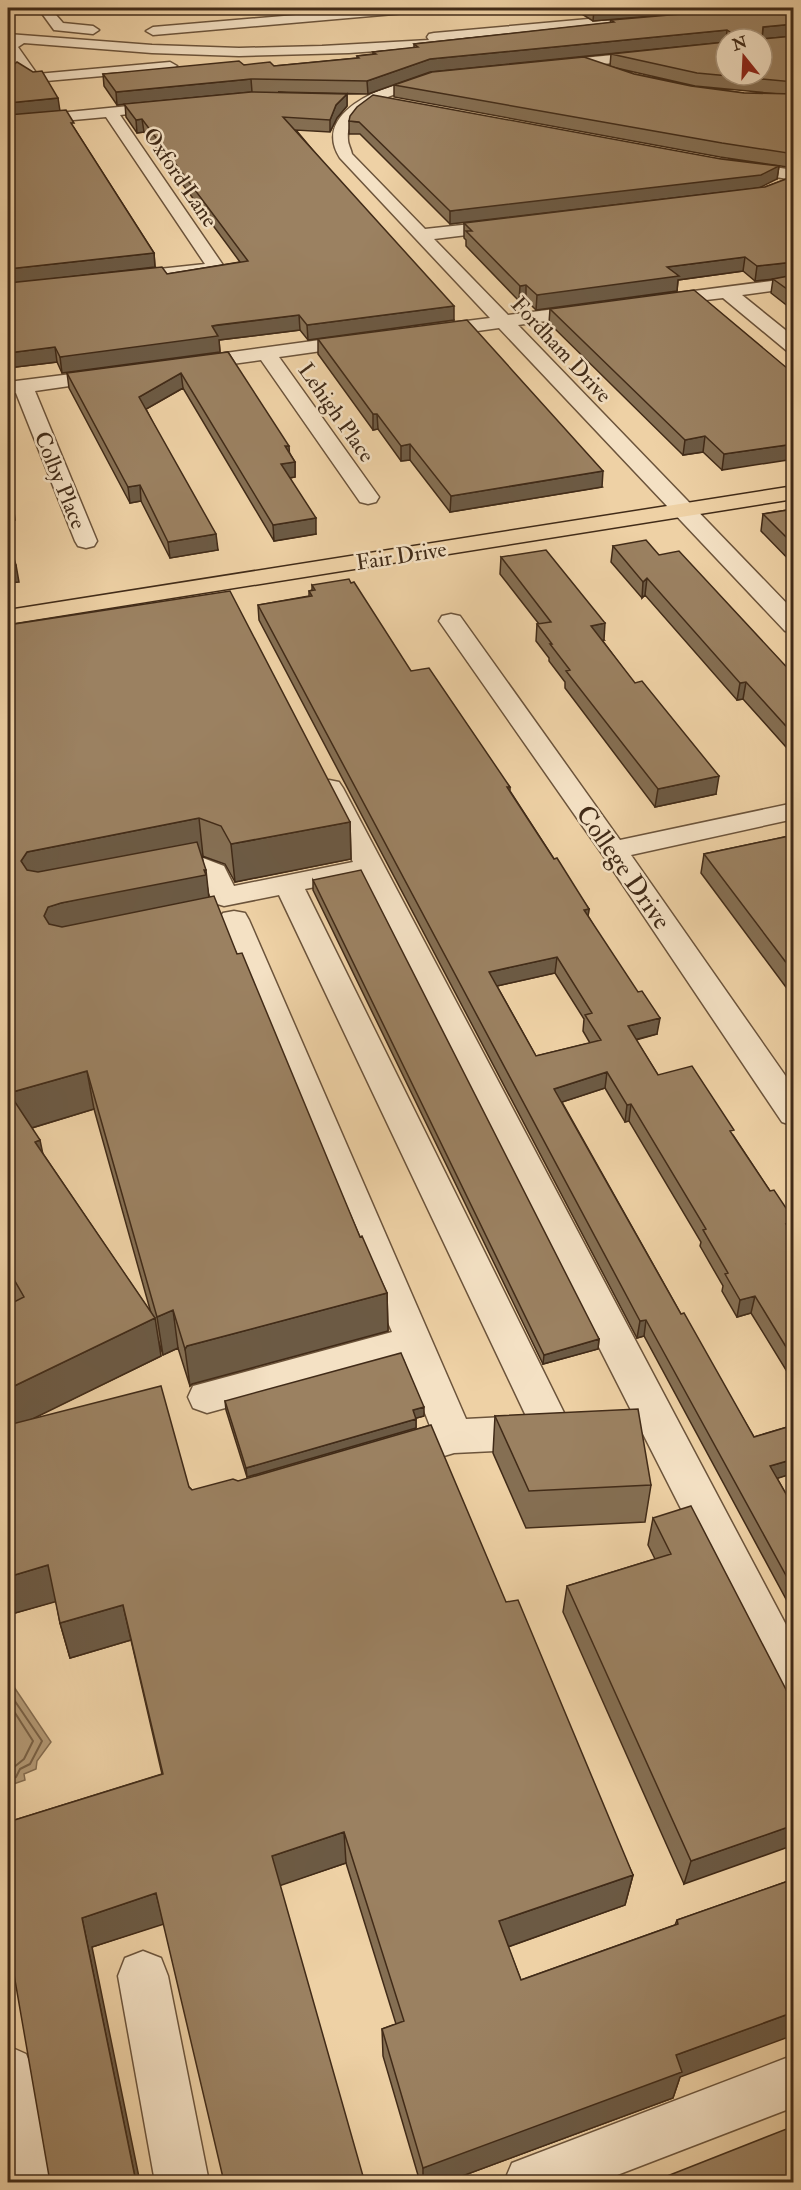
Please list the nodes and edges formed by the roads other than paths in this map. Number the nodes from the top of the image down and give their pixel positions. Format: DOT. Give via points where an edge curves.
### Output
graph roads {
  1 [pos="44,8"];
  2 [pos="417,8"];
  3 [pos="746,8"];
  4 [pos="764,12"];
  5 [pos="540,15"];
  6 [pos="223,25"];
  7 [pos="560,28"];
  8 [pos="103,30"];
  9 [pos="8,32"];
  10 [pos="140,32"];
  11 [pos="14,38"];
  12 [pos="237,49"];
  13 [pos="714,49"];
  14 [pos="580,62"];
  15 [pos="534,67"];
  16 [pos="614,75"];
  17 [pos="454,76"];
  18 [pos="341,99"];
  19 [pos="370,100"];
  20 [pos="181,104"];
  21 [pos="393,105"];
  22 [pos="110,111"];
  23 [pos="8,122"];
  24 [pos="720,164"];
  25 [pos="794,175"];
  26 [pos="794,180"];
  27 [pos="773,189"];
  28 [pos="527,222"];
  29 [pos="421,235"];
  30 [pos="100,280"];
  31 [pos="794,283"];
  32 [pos="727,292"];
  33 [pos="632,304"];
  34 [pos="609,307"];
  35 [pos="503,321"];
  36 [pos="408,334"];
  37 [pos="385,337"];
  38 [pos="794,347"];
  39 [pos="267,354"];
  40 [pos="174,366"];
  41 [pos="128,372"];
  42 [pos="15,387"];
  43 [pos="794,492"];
  44 [pos="369,497"];
  45 [pos="682,510"];
  46 [pos="86,541"];
  47 [pos="8,617"];
  48 [pos="451,621"];
  49 [pos="794,626"];
  50 [pos="316,762"];
  51 [pos="794,811"];
  52 [pos="613,850"];
  53 [pos="370,867"];
  54 [pos="136,881"];
  55 [pos="288,884"];
  56 [pos="224,914"];
  57 [pos="794,1114"];
  58 [pos="415,1341"];
  59 [pos="207,1397"];
  60 [pos="606,1429"];
  61 [pos="454,1436"];
  62 [pos="365,1462"];
  63 [pos="794,1684"];
  64 [pos="143,1976"];
  65 [pos="8,2072"];
  66 [pos="794,2081"];
  67 [pos="25,2182"];
  68 [pos="182,2182"];
  69 [pos="531,2182"];
  1 -- 8 [label="street" via="59,27"];
  2 -- 6 [label="street"];
  3 -- 7 [label="street"];
  4 -- 7 [label="street"];
  5 -- 7 [label="street"];
  6 -- 10 [label="street"];
  6 -- 12 [label="street"];
  7 -- 12 [label="street" via="372,48"];
  9 -- 12 [label="street"];
  11 -- 12 [label="street" via="133,47"];
  11 -- 12 [label="street" via="11,46 35,78 209,63 230,58"];
  13 -- 14 [label="street"];
  14 -- 15 [label="street"];
  14 -- 16 [label="street"];
  17 -- 19 [label="street" via="430,78"];
  18 -- 19 [label="street"];
  19 -- 21 [label="street"];
  19 -- 29 [label="street, Fordham Drive" via="346,118 339,130 339,146"];
  20 -- 22 [label="street"];
  22 -- 23 [label="street"];
  22 -- 30 [label="street, Oxford Lane" via="216,267"];
  24 -- 25 [label="street"];
  26 -- 27 [label="street"];
  28 -- 29 [label="street"];
  29 -- 35 [label="street, Fordham Drive"];
  31 -- 32 [label="street"];
  32 -- 33 [label="street"];
  32 -- 38 [label="street"];
  34 -- 35 [label="street"];
  35 -- 36 [label="street"];
  35 -- 45 [label="street, Fordham Drive"];
  37 -- 39 [label="street"];
  39 -- 40 [label="street"];
  39 -- 44 [label="street, Lehigh Place"];
  41 -- 42 [label="street"];
  42 -- 46 [label="street, Colby Place"];
  43 -- 45 [label="main road, Fair Drive"];
  45 -- 47 [label="main road, Fair Drive" via="232,597"];
  45 -- 49 [label="street, Fordham Drive"];
  48 -- 52 [label="street, College Drive"];
  50 -- 53 [label="street"];
  51 -- 52 [label="street"];
  52 -- 57 [label="street, College Drive"];
  53 -- 55 [label="street"];
  53 -- 60 [label="street"];
  54 -- 56 [label="street" via="203,867 214,872"];
  55 -- 56 [label="street"];
  55 -- 60 [label="street"];
  56 -- 58 [label="street"];
  58 -- 59 [label="street"];
  58 -- 61 [label="street"];
  60 -- 61 [label="street"];
  60 -- 63 [label="street"];
  61 -- 62 [label="street"];
  64 -- 68 [label="street"];
  65 -- 67 [label="street"];
  66 -- 69 [label="street"];
}
